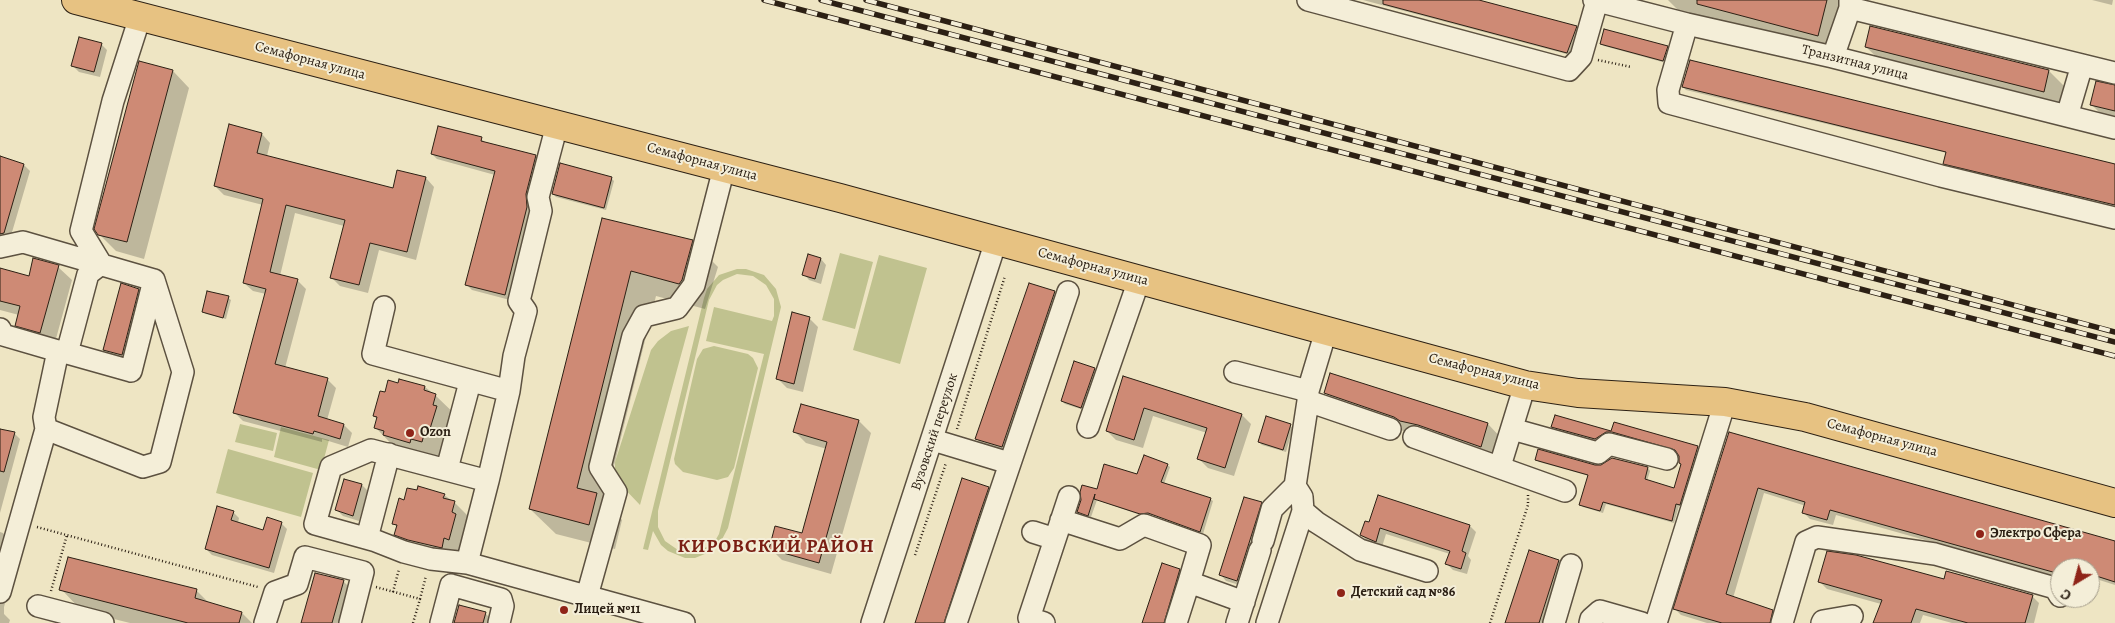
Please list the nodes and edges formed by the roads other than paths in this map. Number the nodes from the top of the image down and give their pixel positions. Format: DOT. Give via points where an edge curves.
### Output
graph roads {
  1 [pos="76,0"];
  2 [pos="1308,0"];
  3 [pos="1595,0"];
  4 [pos="1628,4"];
  5 [pos="1850,4"];
  6 [pos="140,17"];
  7 [pos="1687,24"];
  8 [pos="1833,57"];
  9 [pos="2082,65"];
  10 [pos="2115,73"];
  11 [pos="2067,116"];
  12 [pos="557,125"];
  13 [pos="2115,128"];
  14 [pos="724,168"];
  15 [pos="2115,218"];
  16 [pos="996,241"];
  17 [pos="0,247"];
  18 [pos="101,264"];
  19 [pos="154,280"];
  20 [pos="1139,280"];
  21 [pos="1068,292"];
  22 [pos="384,307"];
  23 [pos="0,329"];
  24 [pos="1326,331"];
  25 [pos="63,352"];
  26 [pos="1235,372"];
  27 [pos="470,382"];
  28 [pos="1525,385"];
  29 [pos="508,392"];
  30 [pos="1308,396"];
  31 [pos="1725,402"];
  32 [pos="1088,427"];
  33 [pos="46,429"];
  34 [pos="1390,429"];
  35 [pos="1512,429"];
  36 [pos="1414,438"];
  37 [pos="933,440"];
  38 [pos="390,454"];
  39 [pos="1667,460"];
  40 [pos="1009,463"];
  41 [pos="1500,466"];
  42 [pos="447,469"];
  43 [pos="488,481"];
  44 [pos="1295,486"];
  45 [pos="1566,491"];
  46 [pos="1069,497"];
  47 [pos="2115,502"];
  48 [pos="1303,511"];
  49 [pos="9,520"];
  50 [pos="1058,529"];
  51 [pos="1033,532"];
  52 [pos="368,538"];
  53 [pos="467,563"];
  54 [pos="1571,565"];
  55 [pos="1427,572"];
  56 [pos="1189,582"];
  57 [pos="2050,587"];
  58 [pos="0,592"];
  59 [pos="587,596"];
  60 [pos="1244,602"];
  61 [pos="42,607"];
  62 [pos="1852,616"];
  63 [pos="96,622"];
  64 [pos="265,623"];
  65 [pos="350,623"];
  66 [pos="441,623"];
  67 [pos="499,623"];
  68 [pos="684,623"];
  69 [pos="872,623"];
  70 [pos="956,623"];
  71 [pos="1044,623"];
  72 [pos="1176,623"];
  73 [pos="1237,623"];
  74 [pos="1267,623"];
  75 [pos="1554,623"];
  76 [pos="1590,623"];
  77 [pos="1642,623"];
  78 [pos="1656,623"];
  79 [pos="1782,623"];
  80 [pos="1822,623"];
  1 -- 6 [label="highway, Семафорная улица"];
  2 -- 3 [label="street" via="1569,70 1582,57"];
  3 -- 4 [label="street, Транзитная улица"];
  4 -- 7 [label="street, Транзитная улица"];
  5 -- 8 [label="street"];
  5 -- 9 [label="street"];
  6 -- 12 [label="highway, Семафорная улица"];
  6 -- 18 [label="street" via="113,101 81,231"];
  7 -- 8 [label="street, Транзитная улица"];
  7 -- 15 [label="street" via="1668,90 1669,104"];
  8 -- 11 [label="street, Транзитная улица"];
  9 -- 10 [label="street"];
  9 -- 11 [label="street"];
  11 -- 13 [label="street, Транзитная улица"];
  12 -- 14 [label="highway, Семафорная улица"];
  12 -- 29 [label="street" via="538,197 541,211 519,301 526,311"];
  14 -- 16 [label="highway, Семафорная улица"];
  14 -- 59 [label="street" via="694,285 677,308 644,316 633,336 600,467 616,492"];
  16 -- 20 [label="highway, Семафорная улица"];
  16 -- 37 [label="street, Вузовский переулок"];
  17 -- 18 [label="street" via="24,242"];
  18 -- 19 [label="street"];
  18 -- 25 [label="street" via="88,274"];
  19 -- 25 [label="street" via="131,371"];
  19 -- 33 [label="street" via="183,372 160,462 143,467"];
  20 -- 24 [label="highway, Семафорная улица"];
  20 -- 32 [label="street"];
  21 -- 40 [label="street"];
  22 -- 27 [label="street" via="373,354"];
  23 -- 25 [label="street" via="3,335"];
  24 -- 28 [label="highway, Семафорная улица"];
  24 -- 30 [label="street"];
  25 -- 33 [label="street" via="44,417"];
  26 -- 30 [label="street"];
  27 -- 29 [label="street"];
  27 -- 42 [label="street"];
  28 -- 31 [label="highway, Семафорная улица" via="1578,393"];
  28 -- 35 [label="street"];
  29 -- 43 [label="street"];
  30 -- 34 [label="street"];
  30 -- 44 [label="street"];
  31 -- 47 [label="highway, Семафорная улица" via="1805,417"];
  31 -- 78 [label="street"];
  33 -- 49 [label="street"];
  35 -- 39 [label="street" via="1598,453 1609,444"];
  35 -- 41 [label="street"];
  36 -- 41 [label="street"];
  37 -- 40 [label="street"];
  37 -- 69 [label="street, Вузовский переулок"];
  38 -- 42 [label="street"];
  38 -- 52 [label="street"];
  38 -- 52 [label="street" via="371,450 330,467 315,524"];
  40 -- 70 [label="street"];
  41 -- 45 [label="street"];
  42 -- 43 [label="street"];
  43 -- 53 [label="street"];
  44 -- 48 [label="street" via="1302,497"];
  44 -- 60 [label="street" via="1272,509"];
  46 -- 50 [label="street"];
  48 -- 55 [label="street" via="1360,550"];
  48 -- 74 [label="street"];
  49 -- 58 [label="street"];
  50 -- 51 [label="street"];
  50 -- 56 [label="street" via="1120,539 1144,525 1200,545"];
  50 -- 71 [label="street" via="1029,618"];
  52 -- 53 [label="street" via="431,559"];
  53 -- 59 [label="street"];
  54 -- 75 [label="street"];
  56 -- 60 [label="street"];
  56 -- 72 [label="street"];
  57 -- 79 [label="street" via="1935,554 1817,537 1806,542"];
  59 -- 68 [label="street"];
  60 -- 73 [label="street"];
  61 -- 63 [label="street"];
  62 -- 80 [label="street"];
  64 -- 65 [label="street" via="274,592 297,584 305,557 363,572"];
  66 -- 67 [label="street" via="452,585 501,599 504,606"];
  76 -- 77 [label="street" via="1600,611"];
}
